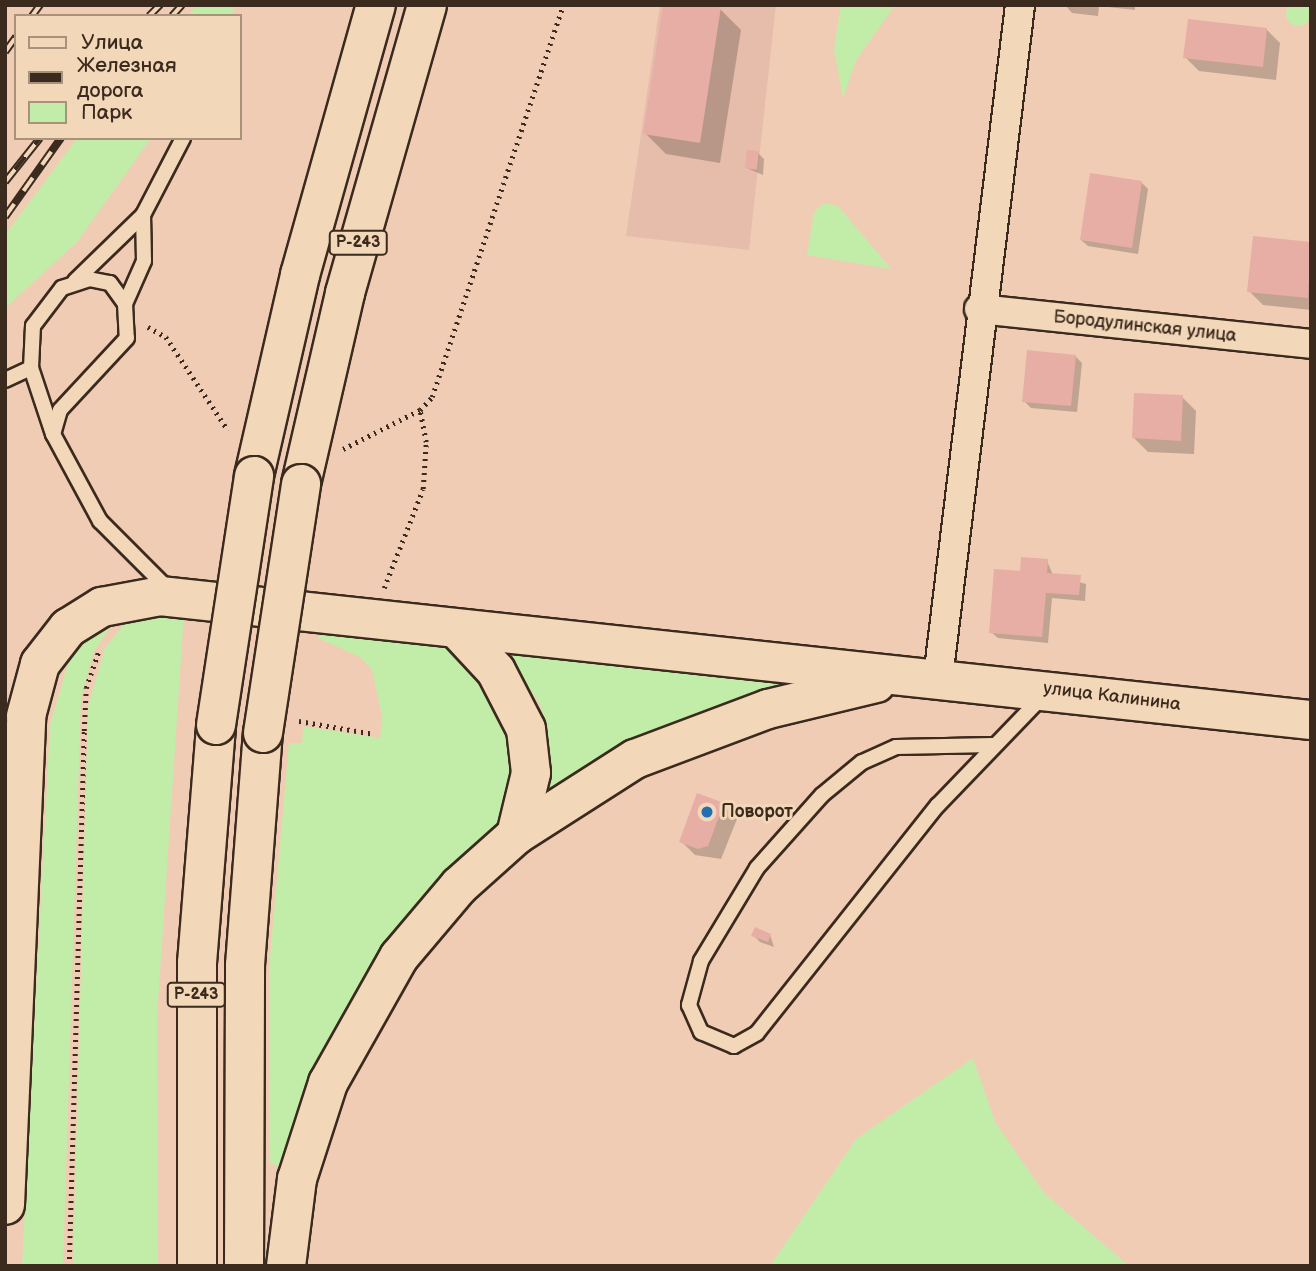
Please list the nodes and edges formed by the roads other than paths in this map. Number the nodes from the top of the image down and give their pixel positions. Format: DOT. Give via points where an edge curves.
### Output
graph roads {
  1 [pos="376,5"];
  2 [pos="427,5"];
  3 [pos="1020,5"];
  4 [pos="182,140"];
  5 [pos="143,215"];
  6 [pos="75,281"];
  7 [pos="125,304"];
  8 [pos="979,309"];
  9 [pos="1311,344"];
  10 [pos="31,368"];
  11 [pos="5,380"];
  12 [pos="53,434"];
  13 [pos="183,599"];
  14 [pos="458,631"];
  15 [pos="926,677"];
  16 [pos="1049,690"];
  17 [pos="1311,720"];
  18 [pos="993,745"];
  19 [pos="516,835"];
  20 [pos="5,1205"];
  21 [pos="197,1266"];
  22 [pos="244,1266"];
  23 [pos="286,1266"];
  1 -- 21 [label="main road, Р-243, bridge" via="300,275 254,476 216,725 197,963"];
  2 -- 22 [label="main road, Р-243, bridge" via="377,170 301,484 279,727 245,965"];
  3 -- 8 [label="street"];
  4 -- 5 [label="lane"];
  5 -- 6 [label="lane"];
  5 -- 7 [label="lane" via="144,261"];
  6 -- 7 [label="lane" via="110,283"];
  6 -- 10 [label="lane" via="41,311 30,339"];
  7 -- 12 [label="lane" via="129,327 122,349 60,410"];
  8 -- 9 [label="street, Бородулинская улица"];
  8 -- 15 [label="street"];
  10 -- 11 [label="lane"];
  10 -- 12 [label="lane"];
  12 -- 13 [label="lane" via="100,521 154,579"];
  13 -- 14 [label="main road, улица Калинина"];
  13 -- 20 [label="main road, улица Калинина" via="139,597 87,615 53,646 32,687"];
  14 -- 15 [label="main road, улица Калинина"];
  14 -- 19 [label="main road" via="496,671 526,729 531,773"];
  15 -- 16 [label="main road, улица Калинина"];
  15 -- 19 [label="main road" via="768,709 678,740 601,778"];
  16 -- 17 [label="main road, улица Калинина"];
  16 -- 18 [label="lane"];
  18 -- 18 [label="lane" via="896,747 862,762 822,795 757,868 701,961 689,1005 701,1032 734,1045 757,1033"];
  19 -- 23 [label="main road" via="422,928 351,1035 301,1166"];
}
